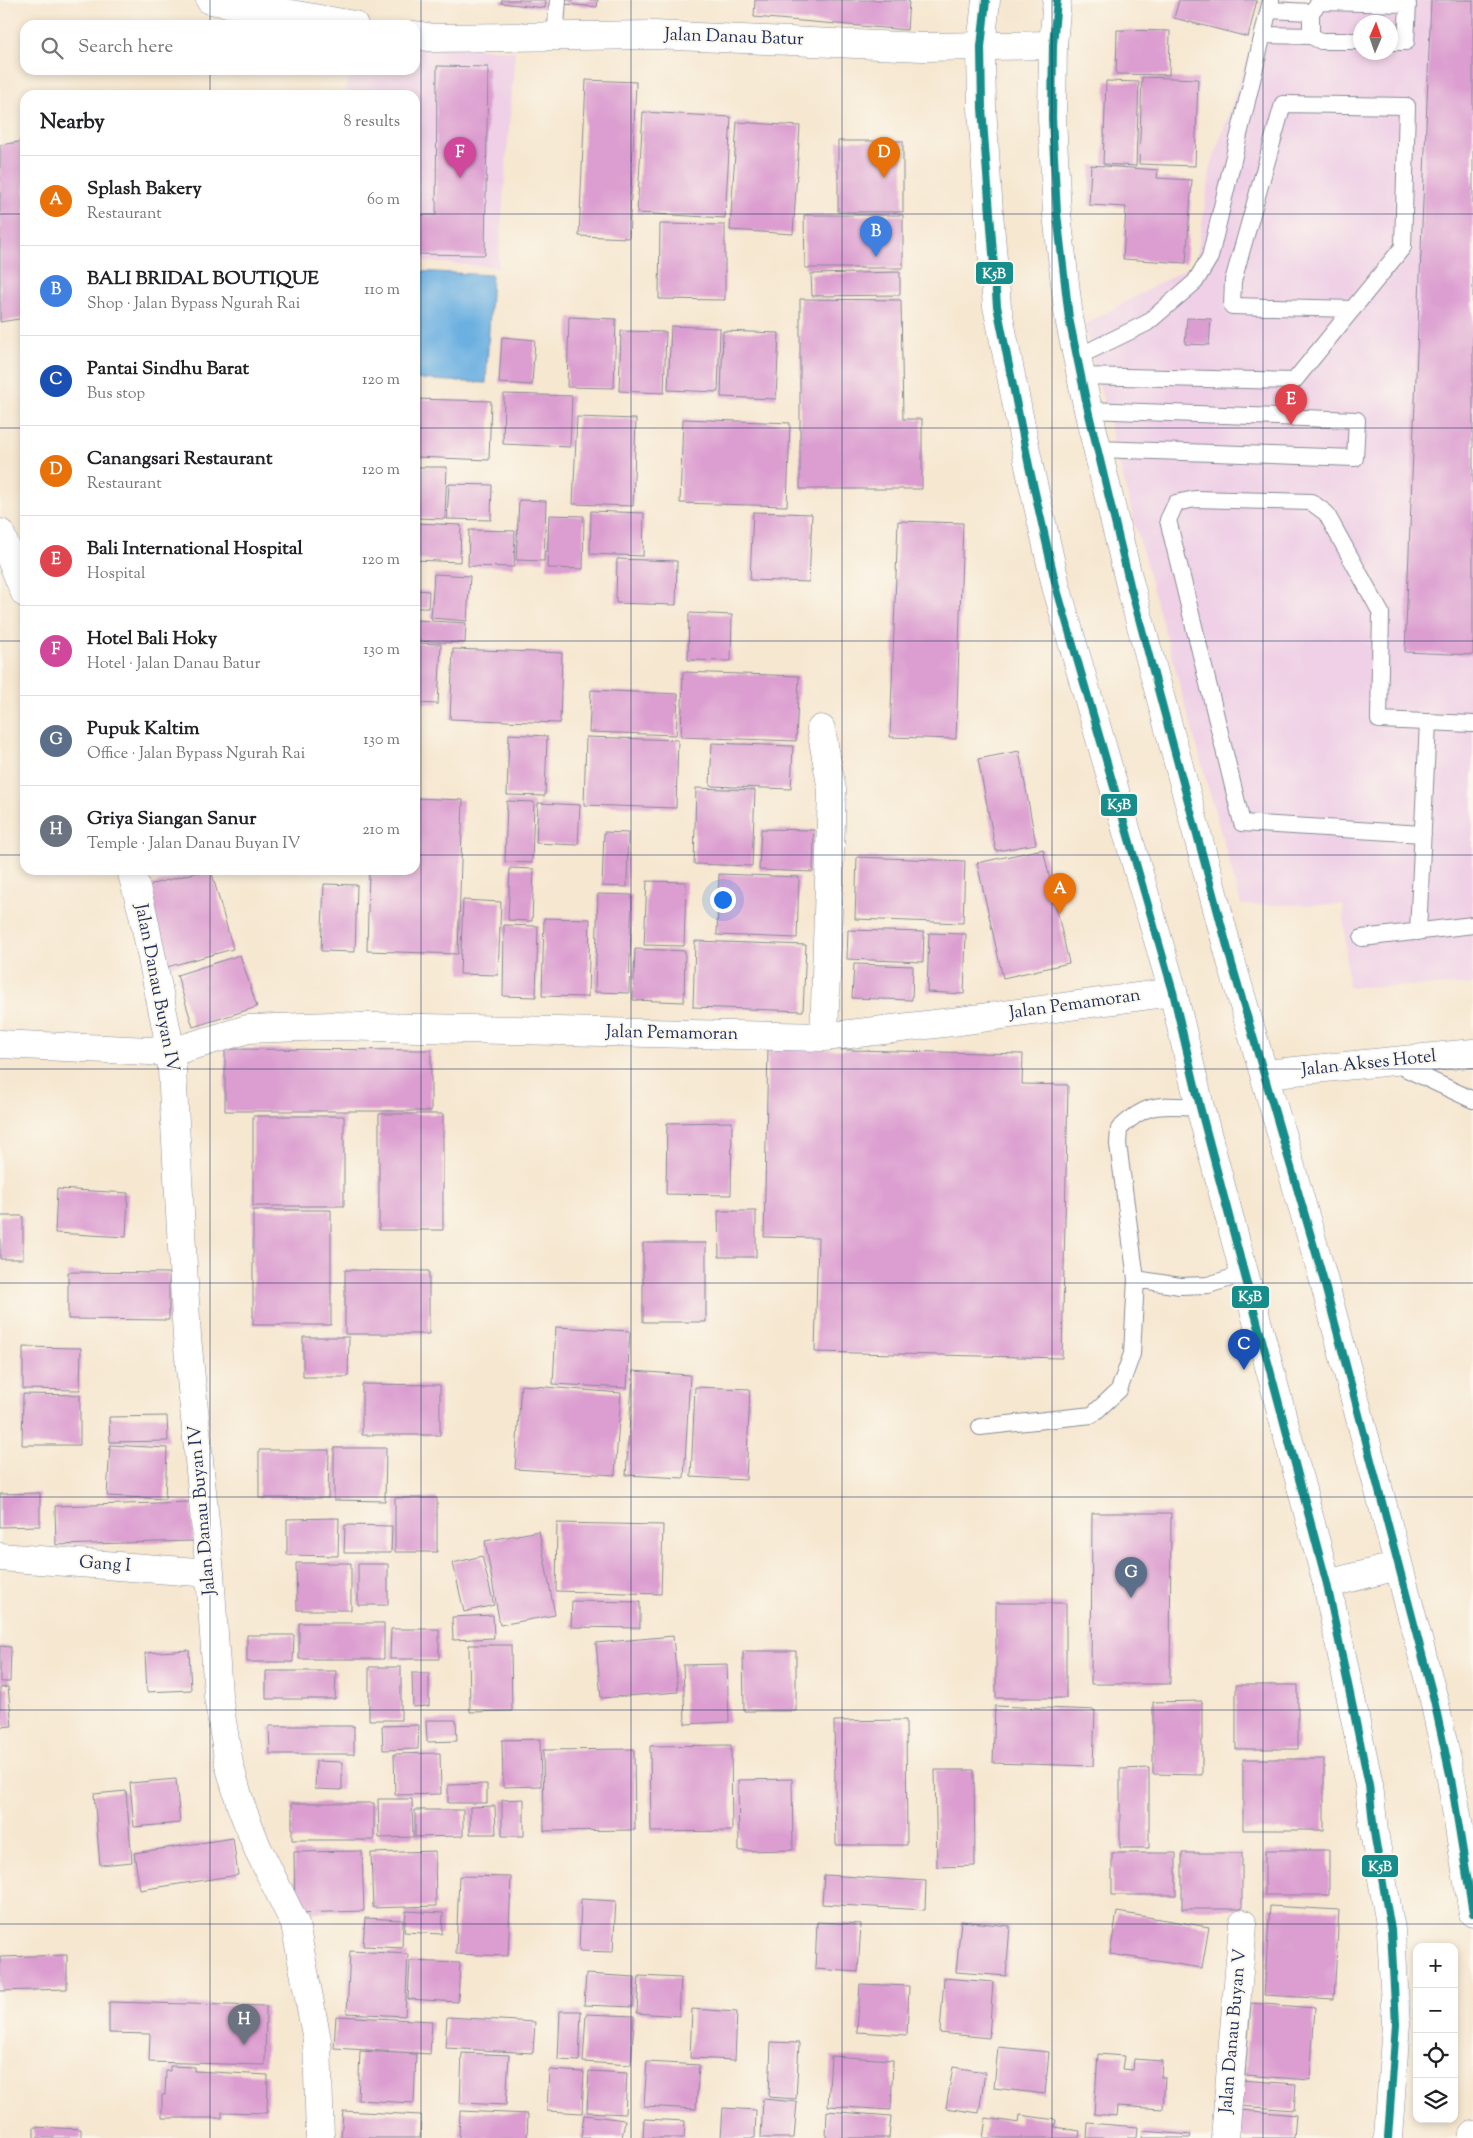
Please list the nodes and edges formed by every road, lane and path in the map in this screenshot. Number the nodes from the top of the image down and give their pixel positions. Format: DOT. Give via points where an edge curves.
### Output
graph roads {
  1 [pos="210,0"];
  2 [pos="558,0"];
  3 [pos="986,0"];
  4 [pos="1057,0"];
  5 [pos="1270,5"];
  6 [pos="1311,12"];
  7 [pos="325,20"];
  8 [pos="1262,35"];
  9 [pos="420,36"];
  10 [pos="1311,36"];
  11 [pos="555,37"];
  12 [pos="1353,41"];
  13 [pos="1398,42"];
  14 [pos="1053,45"];
  15 [pos="981,48"];
  16 [pos="1352,309"];
  17 [pos="1079,367"];
  18 [pos="1088,410"];
  19 [pos="1097,448"];
  20 [pos="0,533"];
  21 [pos="20,581"];
  22 [pos="1428,722"];
  23 [pos="1473,724"];
  24 [pos="821,729"];
  25 [pos="1423,834"];
  26 [pos="132,875"];
  27 [pos="1473,925"];
  28 [pos="1418,932"];
  29 [pos="1362,938"];
  30 [pos="1173,992"];
  31 [pos="824,1037"];
  32 [pos="0,1044"];
  33 [pos="171,1052"];
  34 [pos="1473,1054"];
  35 [pos="1391,1062"];
  36 [pos="1265,1074"];
  37 [pos="1473,1100"];
  38 [pos="1200,1107"];
  39 [pos="1244,1274"];
  40 [pos="1136,1279"];
  41 [pos="980,1427"];
  42 [pos="0,1557"];
  43 [pos="1398,1566"];
  44 [pos="210,1573"];
  45 [pos="1327,1584"];
  46 [pos="1473,1913"];
  47 [pos="1243,1924"];
  48 [pos="320,2138"];
  49 [pos="1225,2138"];
  50 [pos="1388,2138"];
  1 -- 7 [label="main road"];
  2 -- 11 [label="lane"];
  3 -- 15 [label="main road"];
  4 -- 14 [label="main road"];
  5 -- 6 [label="lane"];
  5 -- 8 [label="lane"];
  6 -- 10 [label="lane"];
  6 -- 13 [label="lane" via="1320,2 1408,4 1406,42"];
  8 -- 10 [label="lane"];
  8 -- 17 [label="lane" via="1210,257 1196,282 1147,323"];
  9 -- 11 [label="main road, Jalan Danau Batur"];
  10 -- 12 [label="lane" via="1321,41"];
  11 -- 15 [label="main road, Jalan Danau Batur" via="654,35"];
  14 -- 15 [label="main road, Jalan Danau Batur"];
  14 -- 17 [label="main road" via="1052,118 1057,214 1069,318"];
  15 -- 30 [label="main road" via="982,108 997,306 1029,466 1056,586"];
  16 -- 16 [label="lane" via="1232,306 1233,281 1283,104 1407,106 1402,247"];
  16 -- 17 [label="lane" via="1294,381"];
  17 -- 18 [label="main road"];
  18 -- 19 [label="main road"];
  18 -- 19 [label="lane" via="1357,420 1355,458"];
  19 -- 36 [label="main road" via="1208,878"];
  20 -- 21 [label="main road"];
  22 -- 23 [label="lane"];
  22 -- 25 [label="lane"];
  22 -- 25 [label="lane" via="1379,720 1381,613 1326,513 1311,502 1194,499 1176,503 1168,520 1242,823"];
  24 -- 31 [label="main road" via="832,790"];
  25 -- 28 [label="lane"];
  26 -- 33 [label="main road, Jalan Danau Buyan IV"];
  27 -- 28 [label="lane"];
  28 -- 29 [label="lane"];
  30 -- 31 [label="main road, Jalan Pemamoran"];
  30 -- 38 [label="main road"];
  31 -- 33 [label="main road, Jalan Pemamoran" via="332,1026 248,1029"];
  32 -- 33 [label="main road, Jalan Pemamoran"];
  33 -- 44 [label="main road, Jalan Danau Buyan IV" via="186,1337"];
  34 -- 35 [label="main road, Jalan Akses Hotel"];
  35 -- 36 [label="main road, Jalan Akses Hotel"];
  35 -- 37 [label="lane"];
  36 -- 43 [label="main road" via="1322,1274"];
  38 -- 39 [label="main road"];
  38 -- 40 [label="lane" via="1153,1106 1134,1114 1119,1129 1118,1144"];
  39 -- 40 [label="lane" via="1208,1285 1180,1286"];
  39 -- 45 [label="main road"];
  40 -- 41 [label="lane" via="1132,1354 1119,1390 1092,1415"];
  42 -- 44 [label="main road, Gang I"];
  43 -- 45 [label="main road"];
  43 -- 46 [label="main road" via="1434,1700"];
  44 -- 48 [label="main road, Jalan Danau Buyan IV" via="218,1696 229,1764 257,1847 296,1924 317,2040"];
  45 -- 50 [label="main road" via="1369,1785 1391,1930 1396,2024"];
  47 -- 49 [label="main road, Jalan Danau Buyan V"];
}
